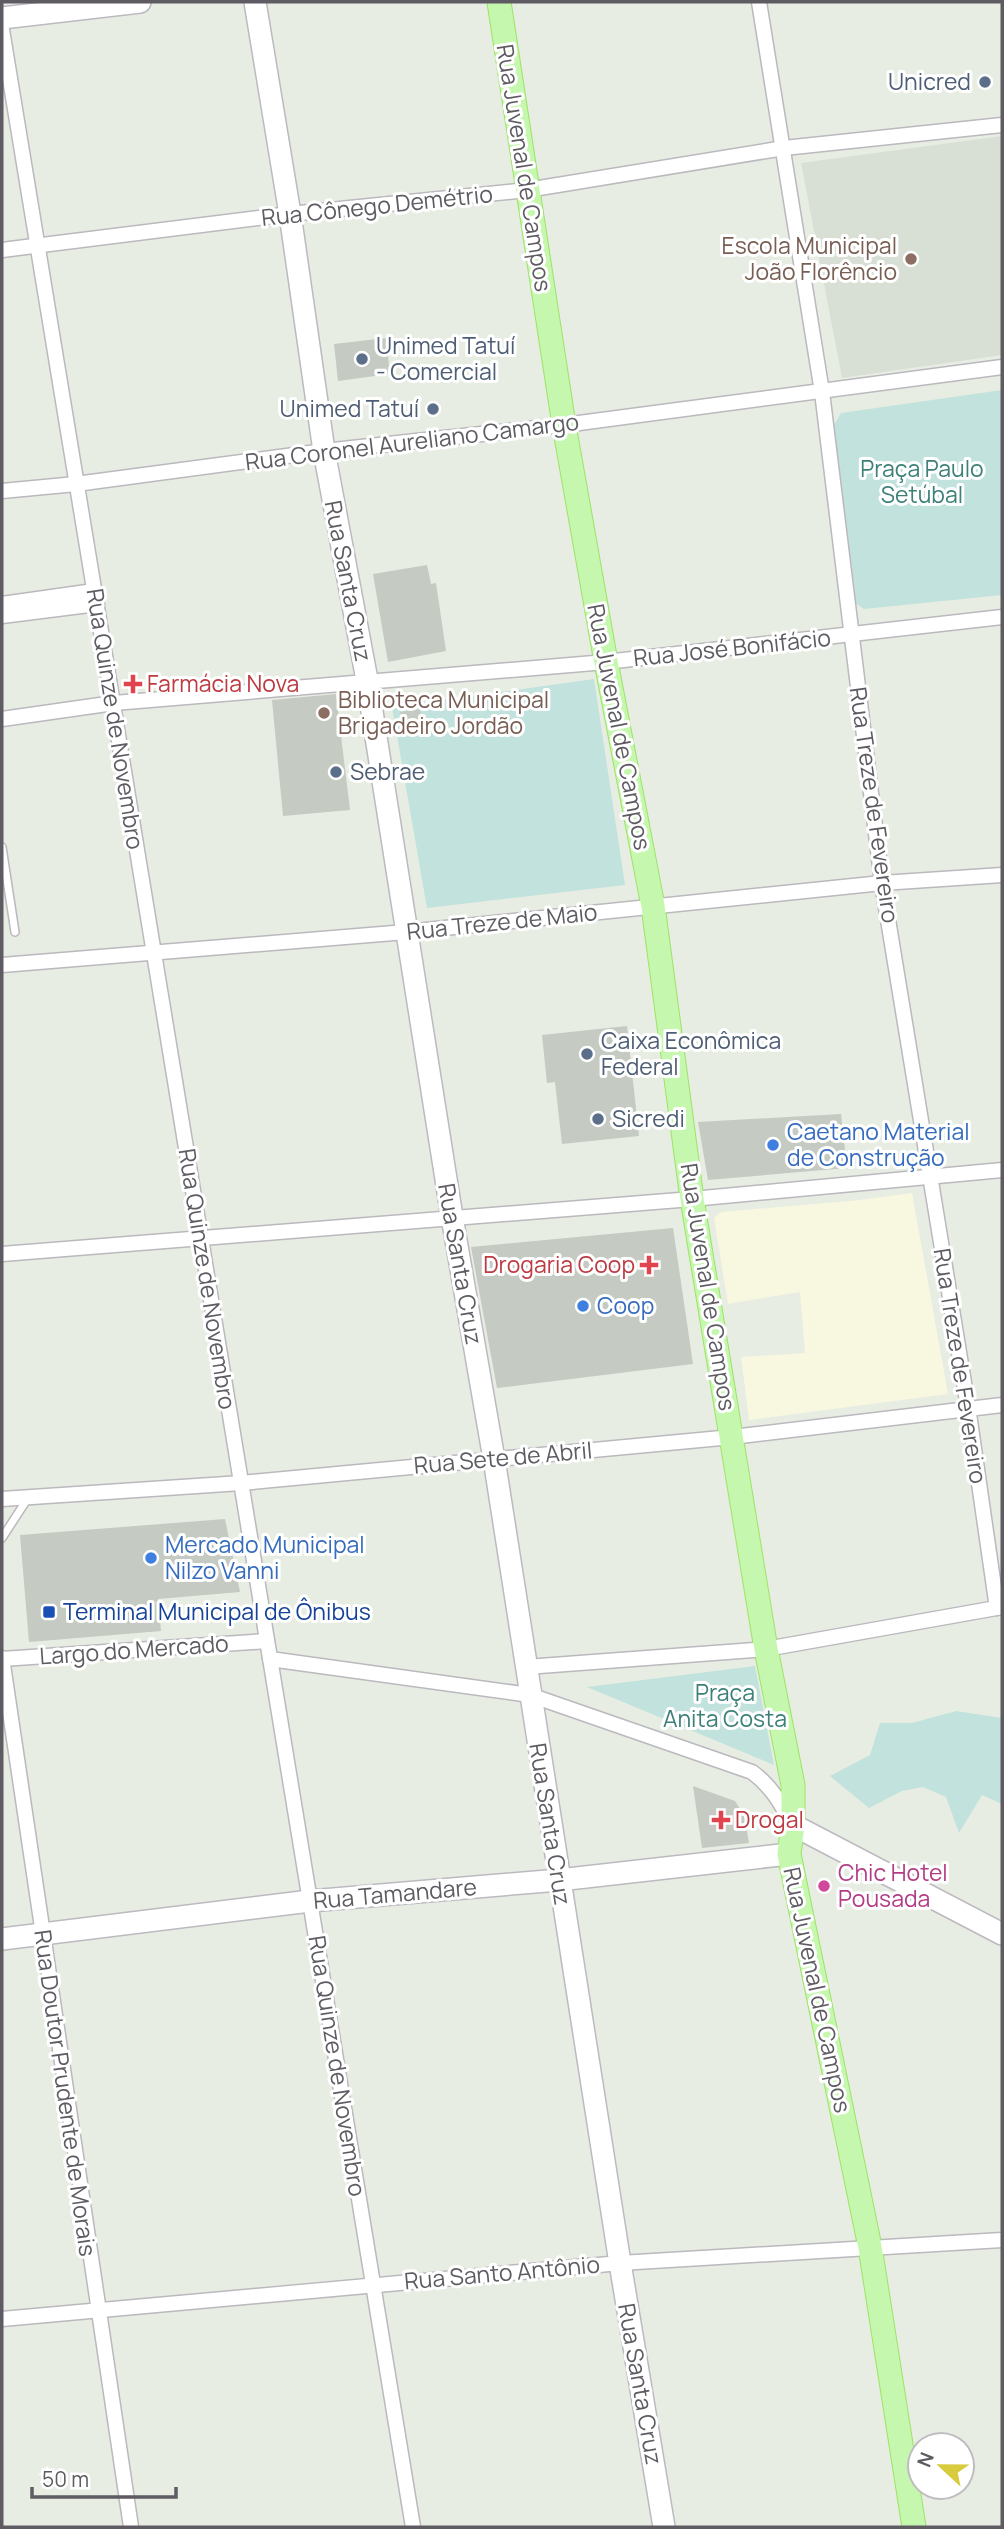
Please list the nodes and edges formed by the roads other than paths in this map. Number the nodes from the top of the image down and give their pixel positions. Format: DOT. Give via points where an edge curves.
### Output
graph roads {
  1 [pos="140,2"];
  2 [pos="255,2"];
  3 [pos="499,2"];
  4 [pos="759,2"];
  5 [pos="2,18"];
  6 [pos="2,30"];
  7 [pos="1002,125"];
  8 [pos="784,148"];
  9 [pos="527,190"];
  10 [pos="290,214"];
  11 [pos="37,246"];
  12 [pos="2,250"];
  13 [pos="1002,367"];
  14 [pos="822,392"];
  15 [pos="564,425"];
  16 [pos="324,451"];
  17 [pos="76,484"];
  18 [pos="2,491"];
  19 [pos="95,597"];
  20 [pos="2,604"];
  21 [pos="2,616"];
  22 [pos="1002,617"];
  23 [pos="851,634"];
  24 [pos="606,662"];
  25 [pos="367,680"];
  26 [pos="114,703"];
  27 [pos="2,719"];
  28 [pos="2,847"];
  29 [pos="1002,875"];
  30 [pos="882,883"];
  31 [pos="653,906"];
  32 [pos="15,932"];
  33 [pos="406,932"];
  34 [pos="152,952"];
  35 [pos="2,965"];
  36 [pos="1002,1170"];
  37 [pos="929,1176"];
  38 [pos="692,1199"];
  39 [pos="452,1217"];
  40 [pos="200,1238"];
  41 [pos="2,1254"];
  42 [pos="1002,1405"];
  43 [pos="968,1408"];
  44 [pos="732,1437"];
  45 [pos="494,1459"];
  46 [pos="241,1483"];
  47 [pos="28,1497"];
  48 [pos="2,1499"];
  49 [pos="2,1538"];
  50 [pos="1000,1608"];
  51 [pos="267,1641"];
  52 [pos="766,1649"];
  53 [pos="2,1658"];
  54 [pos="270,1659"];
  55 [pos="526,1667"];
  56 [pos="530,1695"];
  57 [pos="793,1825"];
  58 [pos="789,1854"];
  59 [pos="559,1880"];
  60 [pos="310,1902"];
  61 [pos="1002,1934"];
  62 [pos="42,1935"];
  63 [pos="2,1939"];
  64 [pos="1002,2239"];
  65 [pos="870,2247"];
  66 [pos="620,2263"];
  67 [pos="373,2284"];
  68 [pos="98,2311"];
  69 [pos="2,2319"];
  70 [pos="131,2527"];
  71 [pos="412,2527"];
  72 [pos="664,2527"];
  73 [pos="914,2527"];
  1 -- 5 [label="main road"];
  2 -- 10 [label="main road, Rua Santa Cruz"];
  3 -- 9 [label="main road, Rua Juvenal de Campos"];
  4 -- 8 [label="street, Rua Treze de Fevereiro"];
  6 -- 11 [label="street, Rua Quinze de Novembro"];
  7 -- 8 [label="street, Rua Cônego Demétrio"];
  8 -- 9 [label="street, Rua Cônego Demétrio"];
  8 -- 14 [label="street, Rua Treze de Fevereiro"];
  9 -- 10 [label="street, Rua Cônego Demétrio"];
  9 -- 15 [label="main road, Rua Juvenal de Campos"];
  10 -- 11 [label="street, Rua Cônego Demétrio"];
  10 -- 16 [label="main road, Rua Santa Cruz"];
  11 -- 12 [label="street, Rua Cônego Demétrio"];
  11 -- 17 [label="street, Rua Quinze de Novembro"];
  13 -- 14 [label="street"];
  14 -- 15 [label="street, Rua Coronel Aureliano Camargo"];
  14 -- 23 [label="street, Rua Treze de Fevereiro"];
  15 -- 16 [label="street, Rua Coronel Aureliano Camargo"];
  15 -- 24 [label="main road, Rua Juvenal de Campos"];
  16 -- 17 [label="street, Rua Coronel Aureliano Camargo"];
  16 -- 25 [label="main road, Rua Santa Cruz"];
  17 -- 18 [label="street, Rua Coronel Aureliano Camargo"];
  17 -- 19 [label="street, Rua Quinze de Novembro"];
  19 -- 20 [label="street"];
  19 -- 21 [label="street"];
  19 -- 26 [label="street, Rua Quinze de Novembro"];
  22 -- 23 [label="street, Rua José Bonifácio"];
  23 -- 24 [label="street, Rua José Bonifácio"];
  23 -- 30 [label="street, Rua Treze de Fevereiro"];
  24 -- 25 [label="street, Rua José Bonifácio"];
  24 -- 31 [label="main road, Rua Juvenal de Campos"];
  25 -- 26 [label="street, Rua José Bonifácio"];
  25 -- 33 [label="main road, Rua Santa Cruz"];
  26 -- 27 [label="street, Rua José Bonifácio"];
  26 -- 34 [label="street, Rua Quinze de Novembro"];
  28 -- 32 [label="lane"];
  29 -- 30 [label="street, Rua Treze de Maio"];
  30 -- 31 [label="street, Rua Treze de Maio"];
  30 -- 37 [label="street, Rua Treze de Fevereiro"];
  31 -- 33 [label="street, Rua Treze de Maio"];
  31 -- 38 [label="main road, Rua Juvenal de Campos"];
  33 -- 34 [label="street, Rua Treze de Maio"];
  33 -- 39 [label="main road, Rua Santa Cruz"];
  34 -- 35 [label="street, Rua Treze de Maio"];
  34 -- 40 [label="street, Rua Quinze de Novembro"];
  36 -- 37 [label="street"];
  37 -- 38 [label="street"];
  37 -- 43 [label="street, Rua Treze de Fevereiro"];
  38 -- 39 [label="street"];
  38 -- 44 [label="main road, Rua Juvenal de Campos"];
  39 -- 40 [label="street"];
  39 -- 45 [label="main road, Rua Santa Cruz"];
  40 -- 41 [label="street"];
  40 -- 46 [label="street, Rua Quinze de Novembro"];
  42 -- 43 [label="street, Rua Sete de Abril"];
  43 -- 44 [label="street, Rua Sete de Abril"];
  43 -- 50 [label="street, Rua Treze de Fevereiro"];
  44 -- 45 [label="street, Rua Sete de Abril"];
  44 -- 52 [label="main road, Rua Juvenal de Campos"];
  45 -- 46 [label="street, Rua Sete de Abril"];
  45 -- 55 [label="main road, Rua Santa Cruz"];
  46 -- 47 [label="street, Rua Sete de Abril"];
  46 -- 51 [label="street, Rua Quinze de Novembro"];
  47 -- 48 [label="street, Rua Sete de Abril"];
  47 -- 49 [label="lane"];
  50 -- 52 [label="street"];
  51 -- 53 [label="street, Largo do Mercado"];
  51 -- 54 [label="street, Rua Quinze de Novembro"];
  52 -- 55 [label="street"];
  52 -- 57 [label="main road, Rua Juvenal de Campos" via="793,1785"];
  53 -- 62 [label="street, Rua Doutor Prudente de Morais"];
  54 -- 56 [label="street"];
  54 -- 60 [label="street, Rua Quinze de Novembro"];
  55 -- 56 [label="main road, Rua Santa Cruz"];
  56 -- 57 [label="street" via="752,1772 774,1792"];
  56 -- 59 [label="main road, Rua Santa Cruz"];
  57 -- 58 [label="main road, Rua Juvenal de Campos"];
  57 -- 61 [label="main road"];
  58 -- 59 [label="main road, Rua Tamandare"];
  58 -- 65 [label="main road, Rua Juvenal de Campos"];
  59 -- 60 [label="main road, Rua Tamandare"];
  59 -- 66 [label="main road, Rua Santa Cruz"];
  60 -- 62 [label="main road, Rua Tamandare"];
  60 -- 67 [label="street, Rua Quinze de Novembro"];
  62 -- 63 [label="main road, Rua Tamandare"];
  62 -- 68 [label="street, Rua Doutor Prudente de Morais"];
  64 -- 65 [label="street, Rua Santo Antônio"];
  65 -- 66 [label="street, Rua Santo Antônio"];
  65 -- 73 [label="main road, Rua Juvenal de Campos"];
  66 -- 67 [label="street, Rua Santo Antônio"];
  66 -- 72 [label="main road, Rua Santa Cruz"];
  67 -- 68 [label="street, Rua Santo Antônio"];
  67 -- 71 [label="street, Rua Quinze de Novembro"];
  68 -- 69 [label="street, Rua Santo Antônio"];
  68 -- 70 [label="street, Rua Doutor Prudente de Morais"];
}
